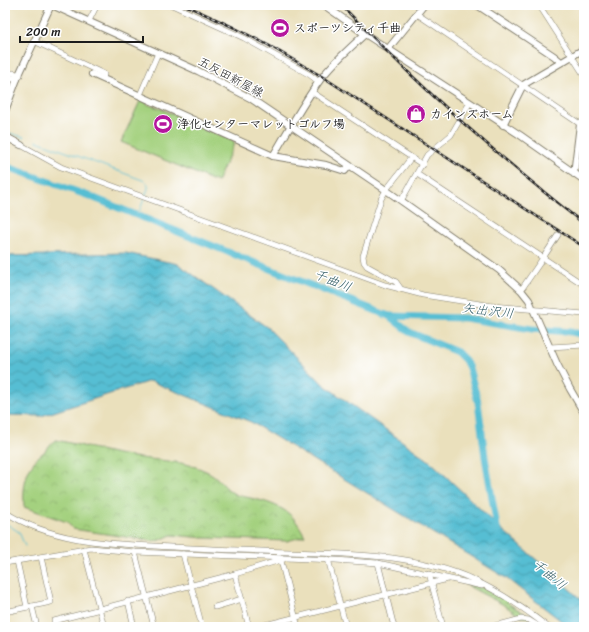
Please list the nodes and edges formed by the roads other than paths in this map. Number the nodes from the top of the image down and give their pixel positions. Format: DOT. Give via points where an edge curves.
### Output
graph roads {
  1 [pos="52,5"];
  2 [pos="97,5"];
  3 [pos="172,5"];
  4 [pos="324,5"];
  5 [pos="424,5"];
  6 [pos="477,5"];
  7 [pos="538,5"];
  8 [pos="332,7"];
  9 [pos="417,14"];
  10 [pos="90,22"];
  11 [pos="364,34"];
  12 [pos="34,42"];
  13 [pos="388,49"];
  14 [pos="584,50"];
  15 [pos="158,53"];
  16 [pos="572,56"];
  17 [pos="561,62"];
  18 [pos="5,74"];
  19 [pos="92,74"];
  20 [pos="584,75"];
  21 [pos="19,77"];
  22 [pos="5,79"];
  23 [pos="103,79"];
  24 [pos="319,82"];
  25 [pos="523,85"];
  26 [pos="312,92"];
  27 [pos="140,95"];
  28 [pos="470,104"];
  29 [pos="5,111"];
  30 [pos="582,123"];
  31 [pos="291,125"];
  32 [pos="503,125"];
  33 [pos="5,134"];
  34 [pos="21,145"];
  35 [pos="273,156"];
  36 [pos="411,158"];
  37 [pos="423,165"];
  38 [pos="349,166"];
  39 [pos="417,174"];
  40 [pos="574,174"];
  41 [pos="584,180"];
  42 [pos="386,190"];
  43 [pos="401,201"];
  44 [pos="558,235"];
  45 [pos="544,258"];
  46 [pos="584,285"];
  47 [pos="401,290"];
  48 [pos="521,290"];
  49 [pos="535,312"];
  50 [pos="584,314"];
  51 [pos="550,345"];
  52 [pos="584,345"];
  53 [pos="584,413"];
  54 [pos="5,512"];
  55 [pos="84,549"];
  56 [pos="135,552"];
  57 [pos="302,552"];
  58 [pos="183,554"];
  59 [pos="359,555"];
  60 [pos="41,556"];
  61 [pos="287,558"];
  62 [pos="328,560"];
  63 [pos="335,560"];
  64 [pos="17,561"];
  65 [pos="281,561"];
  66 [pos="5,563"];
  67 [pos="378,563"];
  68 [pos="429,573"];
  69 [pos="235,574"];
  70 [pos="449,579"];
  71 [pos="432,583"];
  72 [pos="191,585"];
  73 [pos="485,586"];
  74 [pos="386,594"];
  75 [pos="146,596"];
  76 [pos="242,600"];
  77 [pos="128,601"];
  78 [pos="340,606"];
  79 [pos="29,607"];
  80 [pos="215,607"];
  81 [pos="100,609"];
  82 [pos="5,612"];
  83 [pos="296,617"];
  84 [pos="5,622"];
  85 [pos="6,627"];
  86 [pos="36,627"];
  87 [pos="56,627"];
  88 [pos="104,627"];
  89 [pos="134,627"];
  90 [pos="154,627"];
  91 [pos="202,627"];
  92 [pos="249,627"];
  93 [pos="257,627"];
  94 [pos="298,627"];
  95 [pos="346,627"];
  96 [pos="394,627"];
  97 [pos="443,627"];
  98 [pos="492,627"];
  99 [pos="540,627"];
  100 [pos="548,627"];
  1 -- 10 [label="street, 五反田新屋線"];
  1 -- 12 [label="street"];
  2 -- 10 [label="street"];
  3 -- 24 [label="street" via="244,38"];
  4 -- 8 [label="street"];
  5 -- 9 [label="street"];
  6 -- 17 [label="street"];
  7 -- 16 [label="street"];
  8 -- 11 [label="street"];
  9 -- 13 [label="street"];
  9 -- 25 [label="street"];
  10 -- 15 [label="street, 五反田新屋線"];
  11 -- 13 [label="street"];
  11 -- 24 [label="street" via="335,62"];
  12 -- 21 [label="street"];
  12 -- 23 [label="street" via="104,74"];
  13 -- 28 [label="street"];
  14 -- 16 [label="street"];
  15 -- 27 [label="street"];
  15 -- 31 [label="street, 五反田新屋線" via="240,93"];
  16 -- 17 [label="street"];
  16 -- 20 [label="street"];
  17 -- 25 [label="street"];
  18 -- 21 [label="street" via="13,73"];
  19 -- 23 [label="street"];
  21 -- 22 [label="street"];
  21 -- 29 [label="street"];
  23 -- 27 [label="street"];
  24 -- 26 [label="street"];
  25 -- 30 [label="street"];
  25 -- 32 [label="street"];
  26 -- 31 [label="street"];
  26 -- 36 [label="street"];
  27 -- 35 [label="street"];
  28 -- 32 [label="street"];
  28 -- 37 [label="street" via="451,135 427,155"];
  30 -- 40 [label="street"];
  31 -- 35 [label="street"];
  31 -- 38 [label="street, 五反田新屋線"];
  32 -- 40 [label="street"];
  33 -- 34 [label="street"];
  34 -- 47 [label="street" via="61,167"];
  35 -- 38 [label="street" via="345,171"];
  36 -- 37 [label="street"];
  36 -- 42 [label="street"];
  37 -- 39 [label="street"];
  38 -- 42 [label="street, 五反田新屋線"];
  39 -- 43 [label="street"];
  39 -- 45 [label="street"];
  40 -- 41 [label="street"];
  42 -- 43 [label="street, 五反田新屋線"];
  42 -- 47 [label="street" via="378,206 363,259 367,266 396,282"];
  43 -- 48 [label="street, 五反田新屋線" via="499,270"];
  44 -- 45 [label="street"];
  45 -- 46 [label="street"];
  45 -- 48 [label="street"];
  47 -- 49 [label="street"];
  48 -- 49 [label="street, 五反田新屋線"];
  49 -- 50 [label="street"];
  49 -- 51 [label="street, 五反田新屋線"];
  51 -- 52 [label="street"];
  51 -- 53 [label="street, 五反田新屋線"];
  54 -- 57 [label="street" via="37,529 96,541 151,546"];
  55 -- 56 [label="street"];
  55 -- 60 [label="street"];
  55 -- 81 [label="street"];
  56 -- 58 [label="street"];
  56 -- 75 [label="street"];
  57 -- 59 [label="street"];
  57 -- 61 [label="street"];
  58 -- 61 [label="street"];
  58 -- 72 [label="street"];
  59 -- 63 [label="street"];
  59 -- 73 [label="street" via="393,558 436,568"];
  60 -- 64 [label="street"];
  60 -- 79 [label="street" via="51,602"];
  61 -- 62 [label="street"];
  61 -- 65 [label="street"];
  62 -- 63 [label="street"];
  62 -- 78 [label="street"];
  63 -- 67 [label="street"];
  64 -- 66 [label="street"];
  64 -- 79 [label="street"];
  65 -- 69 [label="street"];
  65 -- 83 [label="street"];
  67 -- 68 [label="street"];
  67 -- 74 [label="street"];
  68 -- 70 [label="street"];
  68 -- 71 [label="street"];
  69 -- 72 [label="street"];
  69 -- 76 [label="street"];
  70 -- 71 [label="street"];
  70 -- 73 [label="street"];
  71 -- 74 [label="street"];
  71 -- 97 [label="street"];
  72 -- 75 [label="street"];
  72 -- 91 [label="street"];
  73 -- 100 [label="street"];
  74 -- 78 [label="street"];
  74 -- 96 [label="street"];
  75 -- 77 [label="street"];
  75 -- 90 [label="street"];
  76 -- 80 [label="street"];
  76 -- 92 [label="street"];
  77 -- 81 [label="street"];
  77 -- 89 [label="street"];
  78 -- 83 [label="street"];
  78 -- 95 [label="street"];
  79 -- 82 [label="street"];
  79 -- 86 [label="street"];
  81 -- 87 [label="street" via="54,621"];
  81 -- 88 [label="street"];
  83 -- 93 [label="street"];
  83 -- 94 [label="street"];
  84 -- 85 [label="street"];
  98 -- 99 [label="street" via="521,619 529,620"];
}
